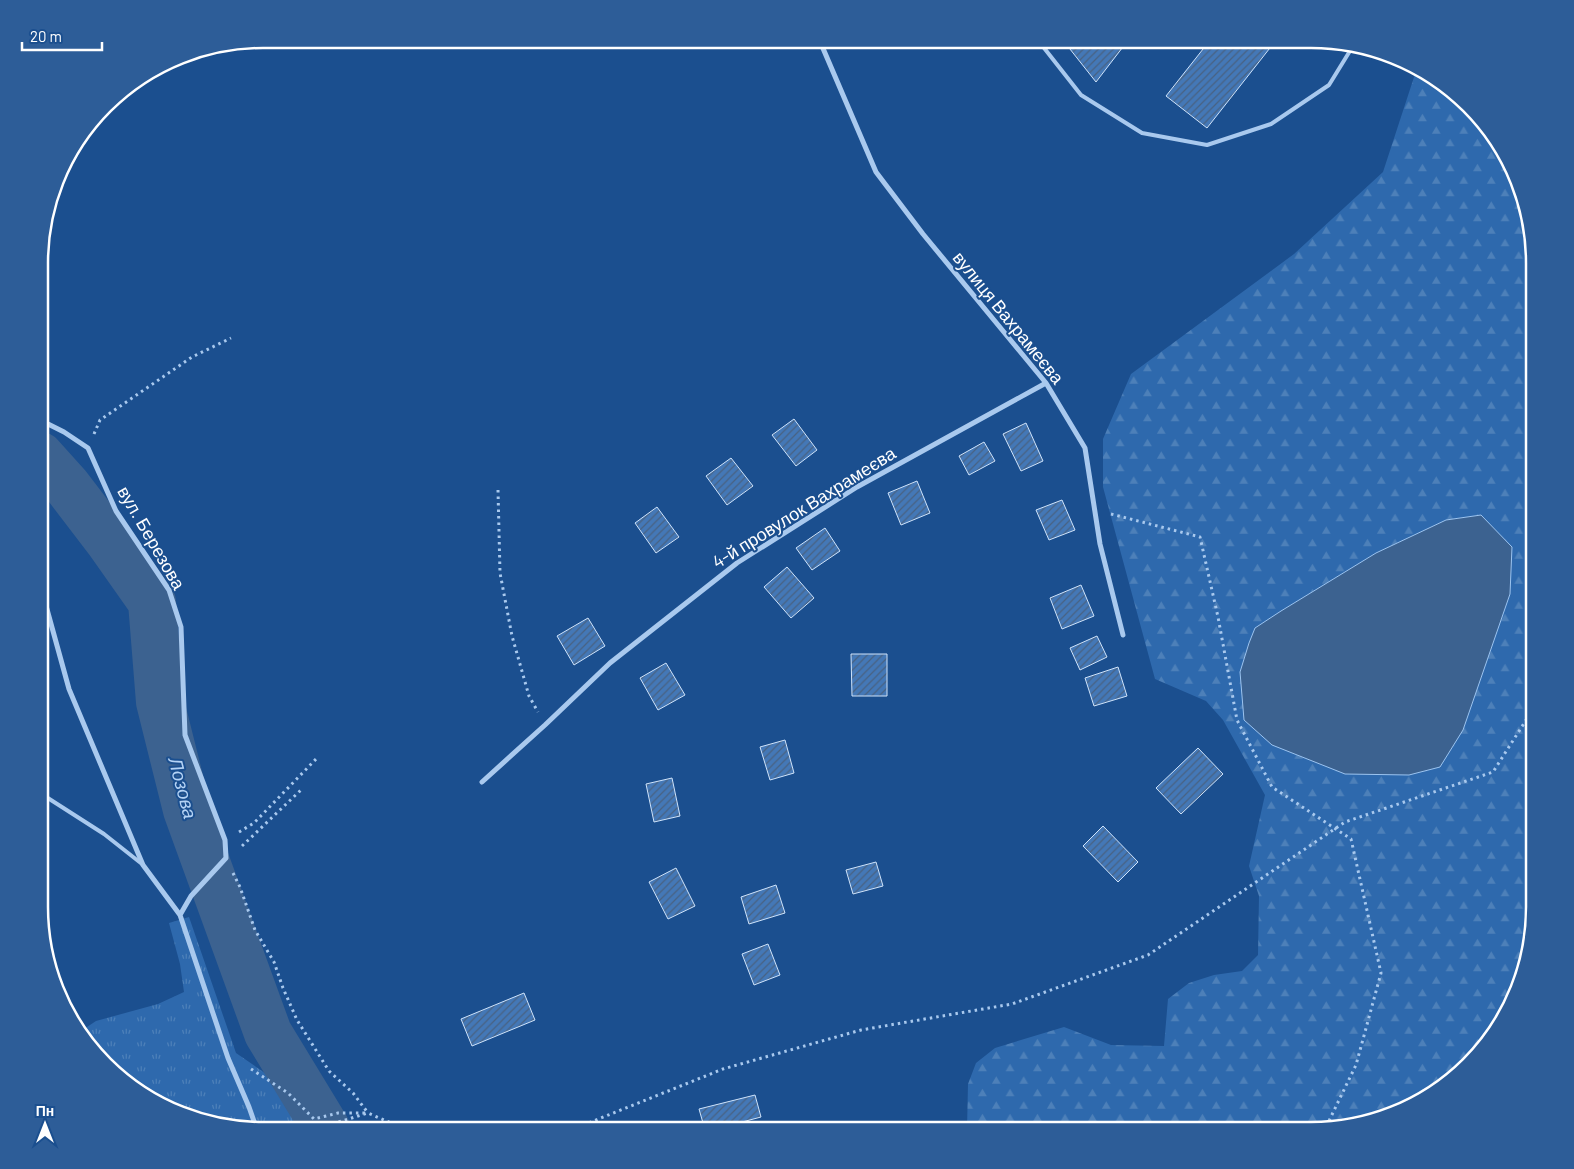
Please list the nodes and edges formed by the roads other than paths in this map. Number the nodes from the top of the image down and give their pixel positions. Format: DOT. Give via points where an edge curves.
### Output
graph roads {
  1 [pos="824,48"];
  2 [pos="1044,48"];
  3 [pos="1350,51"];
  4 [pos="1046,383"];
  5 [pos="48,424"];
  6 [pos="48,613"];
  7 [pos="1123,634"];
  8 [pos="482,782"];
  9 [pos="48,798"];
  10 [pos="143,865"];
  11 [pos="180,915"];
  12 [pos="254,1121"];
  1 -- 4 [label="street, вулиця Вахрамеєва" via="876,172"];
  2 -- 3 [label="lane" via="1081,96 1142,133 1207,145 1271,124 1329,85"];
  4 -- 7 [label="street, вулиця Вахрамеєва" via="1084,448 1100,544"];
  4 -- 8 [label="street, 4-й провулок Вахрамеєва" via="857,487 736,563 610,664"];
  5 -- 11 [label="street, вул. Березова" via="88,448 116,511 169,590 181,626 184,735 226,840 226,858 191,896"];
  6 -- 10 [label="street" via="69,689"];
  9 -- 10 [label="lane" via="104,834"];
  10 -- 11 [label="street"];
  11 -- 12 [label="street" via="228,1058"];
}
